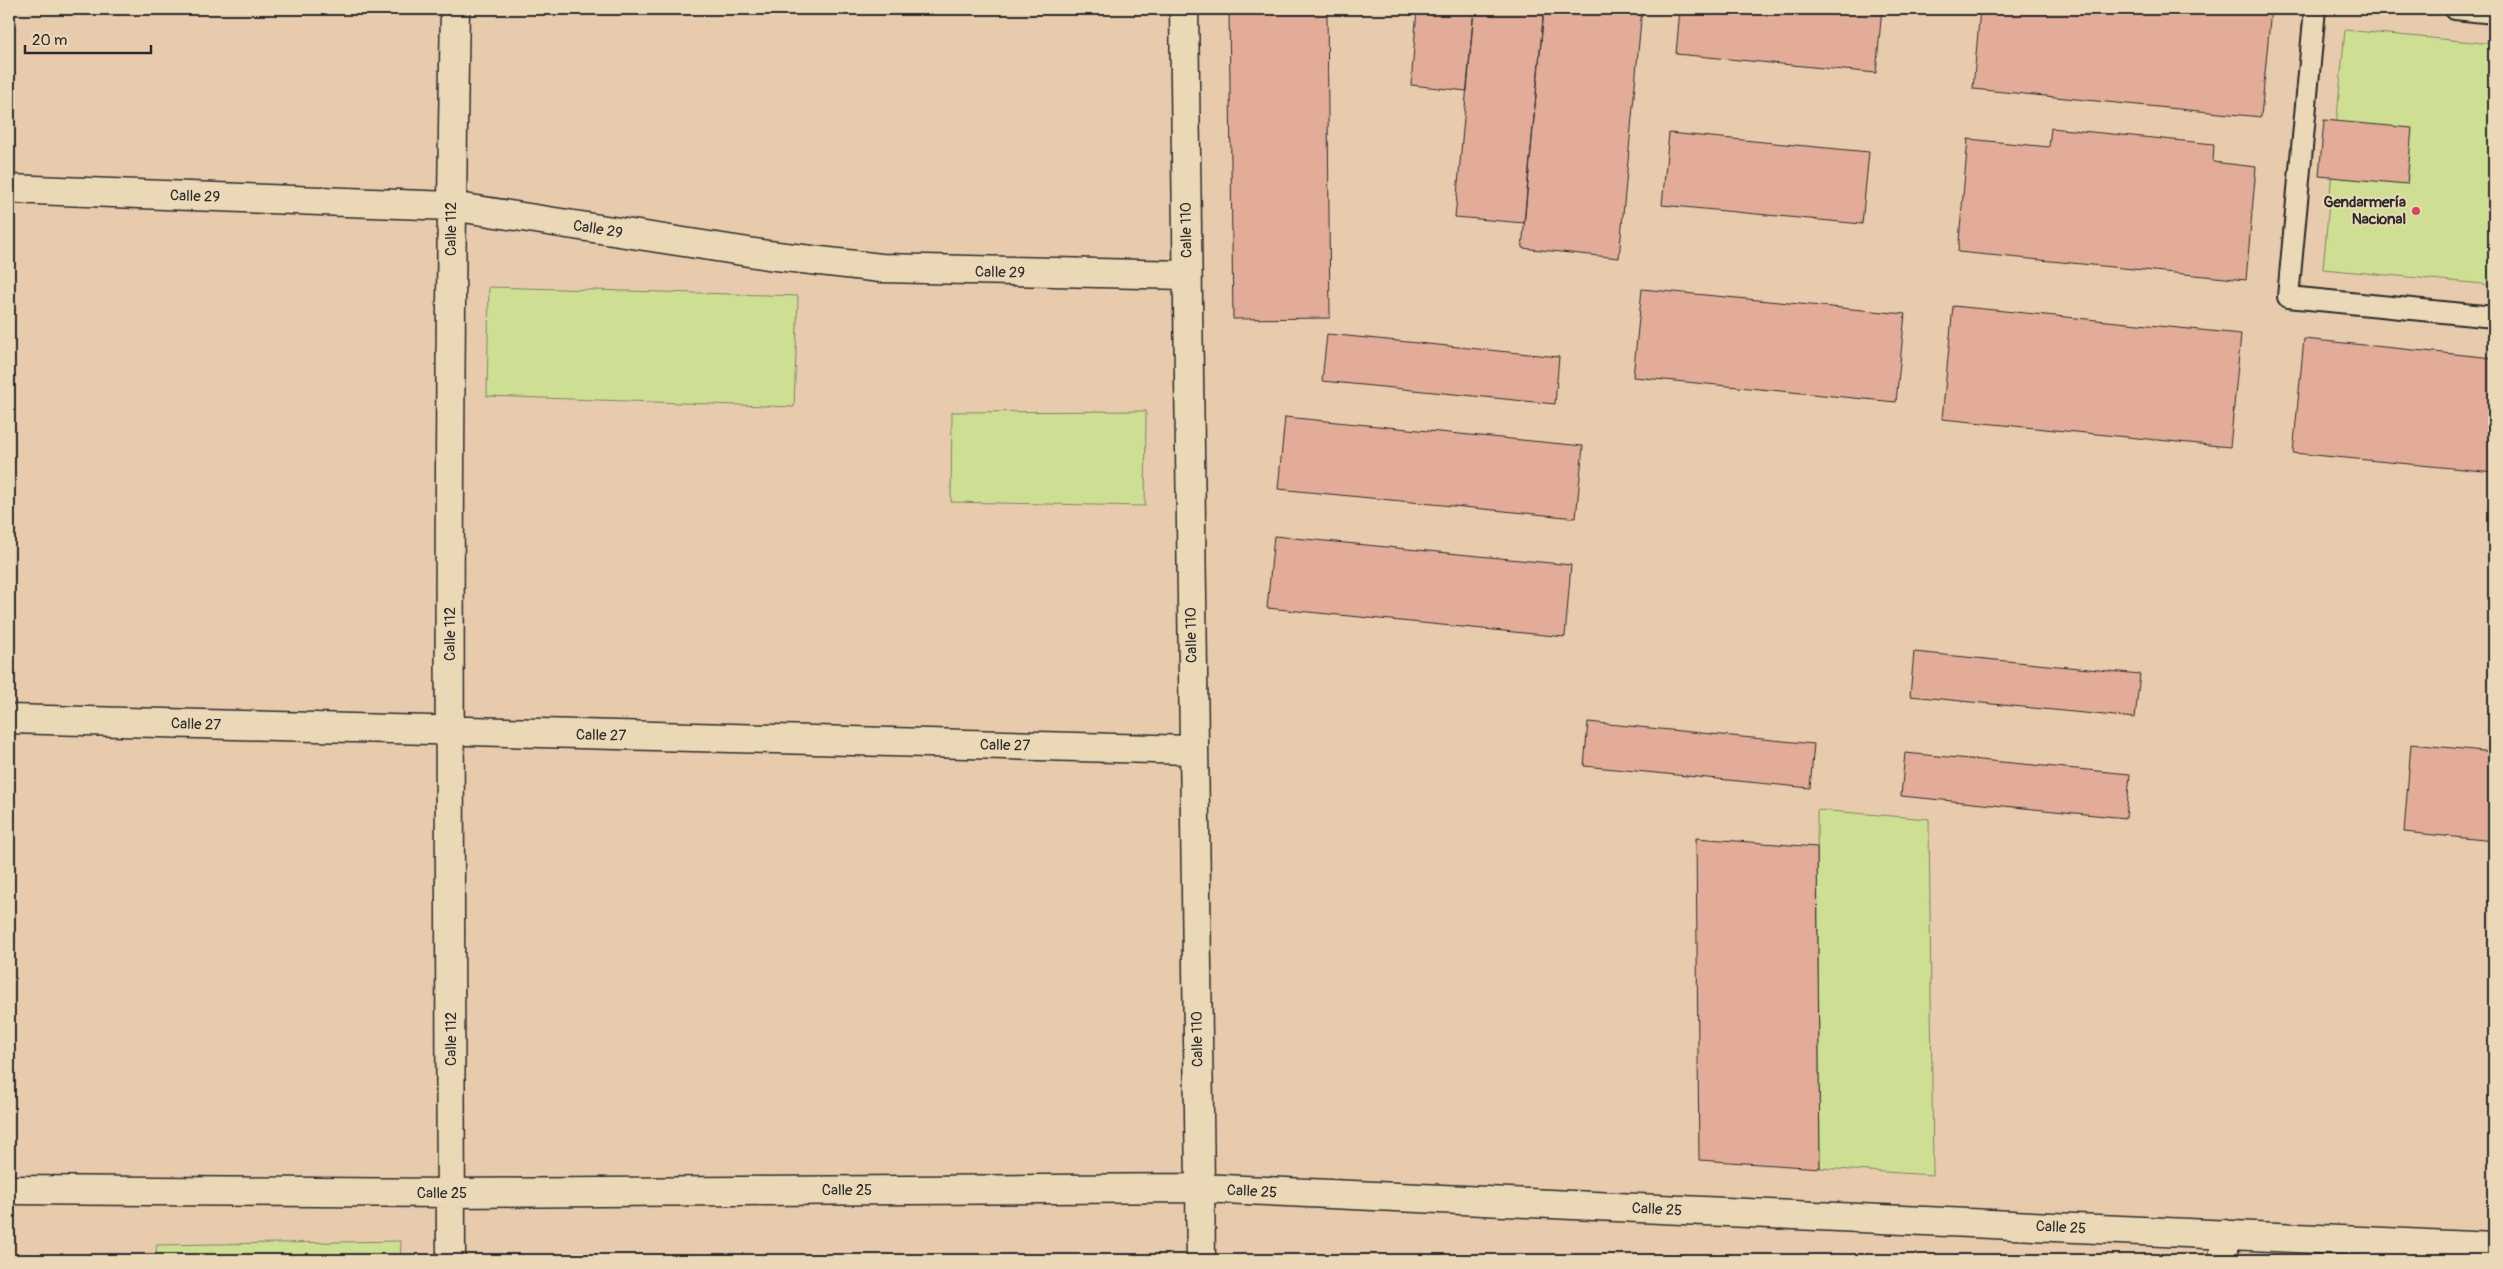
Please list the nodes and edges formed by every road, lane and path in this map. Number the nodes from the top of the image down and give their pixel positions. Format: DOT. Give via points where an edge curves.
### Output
graph roads {
  1 [pos="455,9"];
  2 [pos="1184,9"];
  3 [pos="2315,9"];
  4 [pos="2455,9"];
  5 [pos="2494,12"];
  6 [pos="9,189"];
  7 [pos="451,206"];
  8 [pos="1186,275"];
  9 [pos="2494,317"];
  10 [pos="9,719"];
  11 [pos="449,731"];
  12 [pos="1192,750"];
  13 [pos="1200,1188"];
  14 [pos="9,1190"];
  15 [pos="451,1193"];
  16 [pos="2224,1247"];
  17 [pos="2494,1247"];
  18 [pos="452,1260"];
  19 [pos="1201,1260"];
  1 -- 7 [label="street, Calle 112"];
  2 -- 8 [label="street, Calle 110"];
  3 -- 9 [label="lane" via="2288,297"];
  4 -- 5 [label="lane"];
  6 -- 7 [label="street, Calle 29"];
  7 -- 8 [label="street, Calle 29" via="768,255 881,268"];
  7 -- 11 [label="street, Calle 112"];
  8 -- 12 [label="street, Calle 110"];
  10 -- 11 [label="street, Calle 27"];
  11 -- 12 [label="street, Calle 27"];
  11 -- 15 [label="street, Calle 112"];
  12 -- 13 [label="street, Calle 110"];
  13 -- 15 [label="street, Calle 25"];
  13 -- 16 [label="street, Calle 25"];
  13 -- 19 [label="street, Calle 110"];
  14 -- 15 [label="street, Calle 25"];
  15 -- 18 [label="street, Calle 112"];
  16 -- 17 [label="street, Calle 25"];
}
